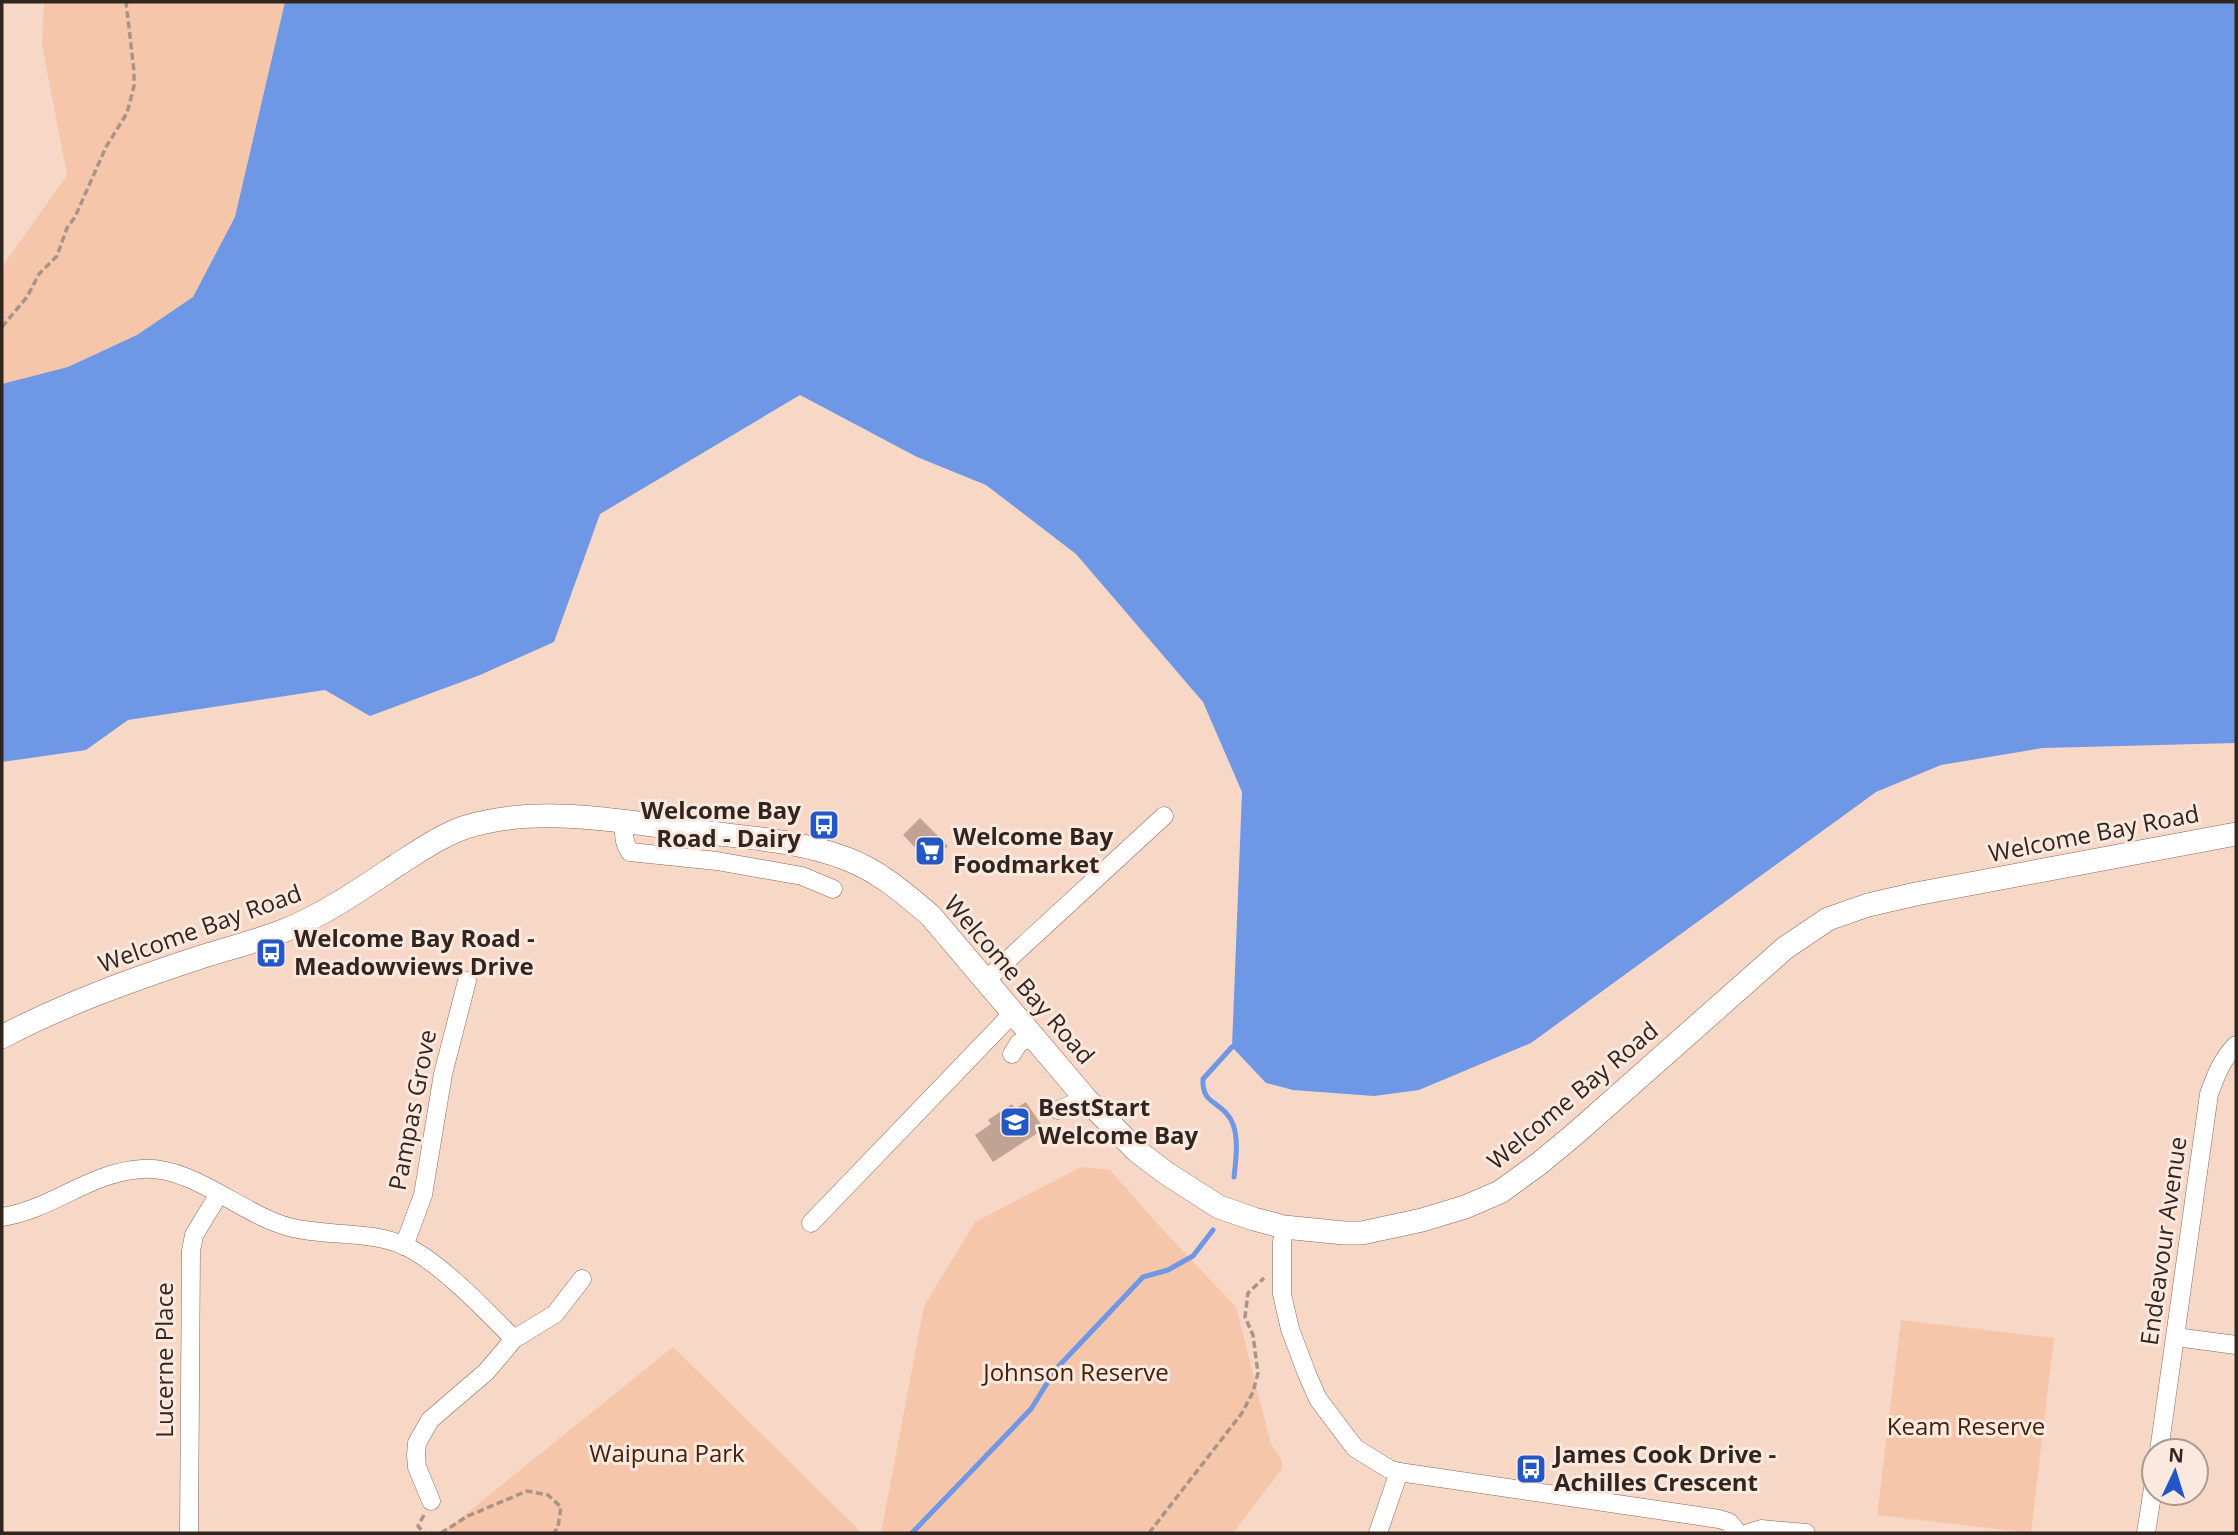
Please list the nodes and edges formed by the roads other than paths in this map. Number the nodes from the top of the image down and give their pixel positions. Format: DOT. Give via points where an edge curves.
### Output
graph roads {
  1 [pos="1164,816"];
  2 [pos="625,822"];
  3 [pos="2236,834"];
  4 [pos="833,889"];
  5 [pos="986,980"];
  6 [pos="467,981"];
  7 [pos="1014,1012"];
  8 [pos="1033,1036"];
  9 [pos="2,1037"];
  10 [pos="2236,1045"];
  11 [pos="1012,1054"];
  12 [pos="1086,1099"];
  13 [pos="1058,1110"];
  14 [pos="219,1194"];
  15 [pos="2,1217"];
  16 [pos="811,1223"];
  17 [pos="1284,1227"];
  18 [pos="404,1246"];
  19 [pos="582,1279"];
  20 [pos="2176,1337"];
  21 [pos="514,1339"];
  22 [pos="2236,1345"];
  23 [pos="2161,1437"];
  24 [pos="1399,1472"];
  25 [pos="431,1501"];
  26 [pos="2150,1507"];
  27 [pos="189,1533"];
  28 [pos="1378,1533"];
  29 [pos="1738,1533"];
  30 [pos="1748,1533"];
  31 [pos="1806,1533"];
  32 [pos="2146,1533"];
  1 -- 5 [label="street"];
  2 -- 4 [label="street" via="625,845 630,852 802,876"];
  2 -- 5 [label="main road, Welcome Bay Road" via="772,840 860,864 930,915"];
  2 -- 9 [label="main road, Welcome Bay Road" via="550,816 464,828 306,922 89,997"];
  3 -- 17 [label="main road, Welcome Bay Road" via="1916,894 1828,919 1785,948 1576,1133 1500,1192 1433,1217 1362,1233"];
  5 -- 7 [label="main road, Welcome Bay Road"];
  6 -- 18 [label="street, Pampas Grove" via="443,1074 423,1195"];
  7 -- 8 [label="main road, Welcome Bay Road"];
  7 -- 16 [label="street"];
  8 -- 11 [label="street"];
  8 -- 12 [label="main road, Welcome Bay Road"];
  10 -- 20 [label="street, Endeavour Avenue" via="2218,1069 2209,1094"];
  12 -- 13 [label="street"];
  12 -- 17 [label="main road, Welcome Bay Road" via="1137,1151 1166,1173 1219,1207"];
  14 -- 15 [label="street" via="191,1179 146,1168 96,1179"];
  14 -- 18 [label="street" via="263,1219 292,1228 374,1237"];
  14 -- 27 [label="street, Lucerne Place" via="198,1228 191,1251"];
  17 -- 24 [label="street" via="1285,1312 1318,1399 1355,1448"];
  18 -- 21 [label="street" via="432,1263"];
  19 -- 21 [label="street" via="555,1314"];
  20 -- 22 [label="street"];
  20 -- 23 [label="street, Endeavour Avenue"];
  21 -- 25 [label="street" via="486,1372 430,1420 417,1443 417,1467"];
  24 -- 28 [label="street"];
  24 -- 29 [label="street" via="1719,1519 1729,1522"];
  26 -- 32 [label="street"];
  30 -- 31 [label="street" via="1762,1529"];
}
